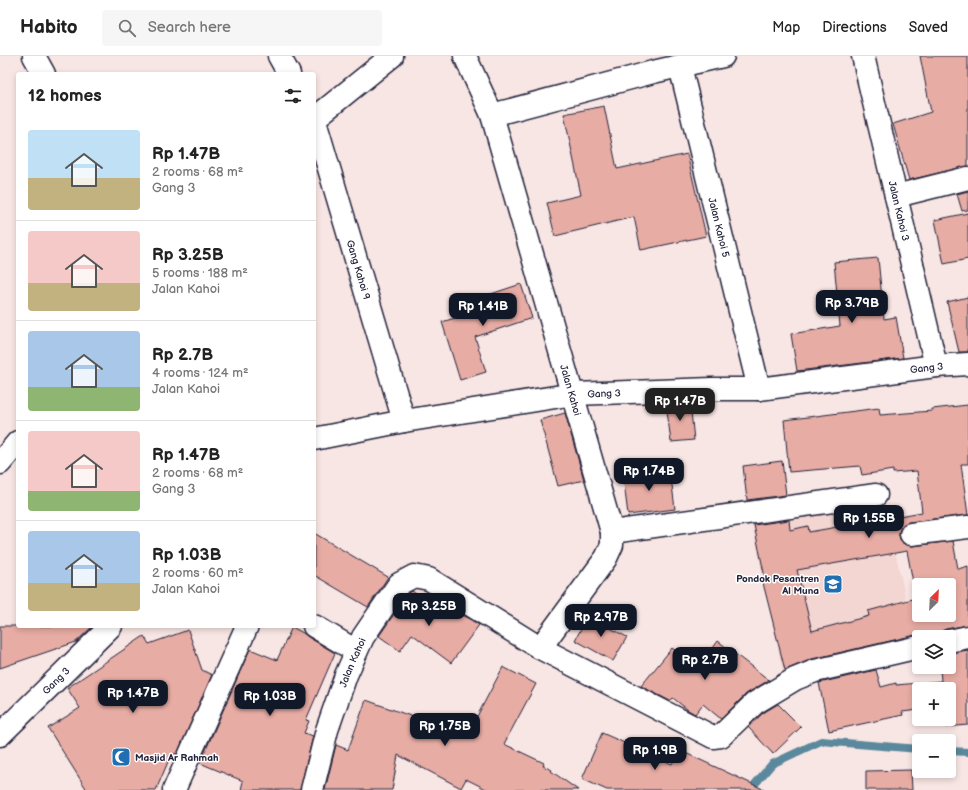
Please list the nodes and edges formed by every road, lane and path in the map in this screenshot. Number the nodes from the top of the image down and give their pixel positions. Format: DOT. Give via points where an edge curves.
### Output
graph roads {
  1 [pos="34,56"];
  2 [pos="279,56"];
  3 [pos="392,56"];
  4 [pos="464,56"];
  5 [pos="722,56"];
  6 [pos="864,56"];
  7 [pos="649,64"];
  8 [pos="680,66"];
  9 [pos="43,72"];
  10 [pos="288,72"];
  11 [pos="492,115"];
  12 [pos="316,116"];
  13 [pos="316,125"];
  14 [pos="968,178"];
  15 [pos="896,196"];
  16 [pos="968,364"];
  17 [pos="936,366"];
  18 [pos="759,389"];
  19 [pos="574,394"];
  20 [pos="404,421"];
  21 [pos="316,439"];
  22 [pos="876,495"];
  23 [pos="968,527"];
  24 [pos="612,532"];
  25 [pos="911,534"];
  26 [pos="316,627"];
  27 [pos="109,628"];
  28 [pos="246,628"];
  29 [pos="968,637"];
  30 [pos="956,640"];
  31 [pos="540,648"];
  32 [pos="912,649"];
  33 [pos="356,651"];
  34 [pos="0,735"];
  35 [pos="174,790"];
  36 [pos="312,790"];
  1 -- 9 [label="street"];
  2 -- 10 [label="street"];
  3 -- 12 [label="street"];
  4 -- 11 [label="street, Jalan Kahoi"];
  5 -- 8 [label="street"];
  6 -- 15 [label="street, Jalan Kahoi 3"];
  7 -- 8 [label="street"];
  7 -- 11 [label="street"];
  8 -- 18 [label="street, Jalan Kahoi 5"];
  11 -- 19 [label="street, Jalan Kahoi"];
  13 -- 20 [label="street, Gang Kahoi 9"];
  14 -- 15 [label="street"];
  15 -- 17 [label="street, Jalan Kahoi 3"];
  16 -- 17 [label="street, Gang 3"];
  17 -- 18 [label="street, Gang 3"];
  18 -- 19 [label="street, Gang 3"];
  19 -- 20 [label="street, Gang 3"];
  19 -- 24 [label="street, Jalan Kahoi"];
  20 -- 21 [label="street, Gang 3"];
  22 -- 24 [label="street"];
  23 -- 25 [label="street"];
  24 -- 31 [label="street, Jalan Kahoi" via="612,545 606,558"];
  26 -- 33 [label="street"];
  27 -- 34 [label="street, Gang 3"];
  28 -- 35 [label="street"];
  29 -- 30 [label="street"];
  31 -- 32 [label="street, Jalan Kahoi" via="713,737 721,736 755,703 795,679 815,671"];
  31 -- 33 [label="street, Jalan Kahoi" via="429,579 414,576 399,584 362,637"];
  33 -- 36 [label="street, Jalan Kahoi" via="327,730"];
}
